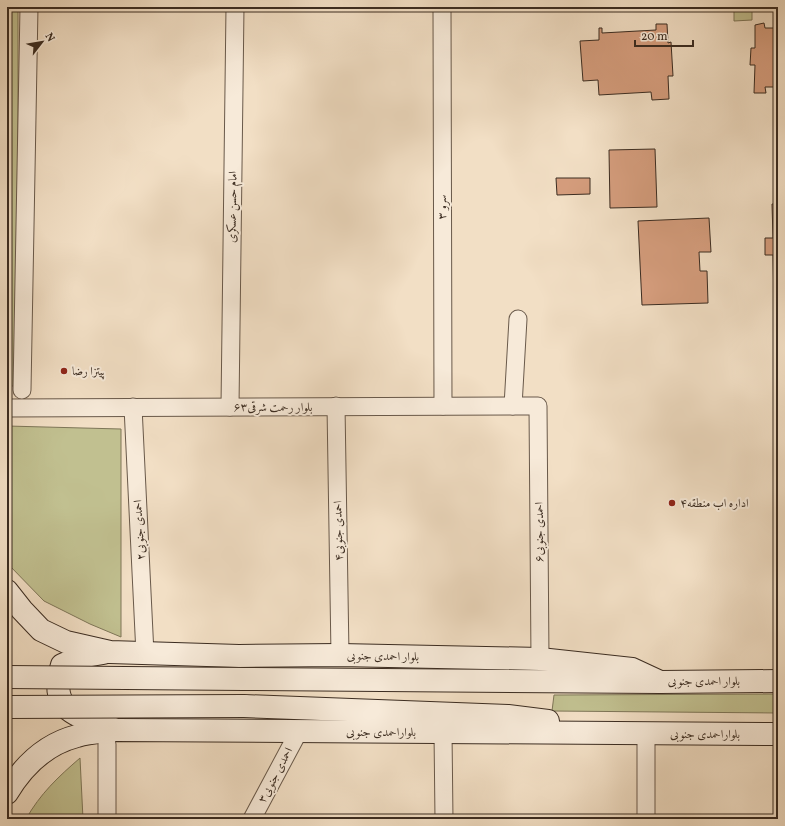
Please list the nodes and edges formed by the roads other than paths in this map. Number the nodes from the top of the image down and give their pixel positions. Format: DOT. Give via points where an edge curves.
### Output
graph roads {
  1 [pos="29,7"];
  2 [pos="235,7"];
  3 [pos="442,7"];
  4 [pos="518,319"];
  5 [pos="22,390"];
  6 [pos="336,406"];
  7 [pos="443,406"];
  8 [pos="513,406"];
  9 [pos="538,406"];
  10 [pos="133,407"];
  11 [pos="230,407"];
  12 [pos="7,408"];
  13 [pos="7,592"];
  14 [pos="110,652"];
  15 [pos="145,654"];
  16 [pos="340,655"];
  17 [pos="540,659"];
  18 [pos="7,677"];
  19 [pos="778,681"];
  20 [pos="660,682"];
  21 [pos="7,707"];
  22 [pos="299,731"];
  23 [pos="443,732"];
  24 [pos="646,733"];
  25 [pos="778,734"];
  26 [pos="112,737"];
  27 [pos="7,793"];
  28 [pos="107,819"];
  29 [pos="252,819"];
  30 [pos="444,819"];
  31 [pos="646,819"];
  1 -- 5 [label="street"];
  2 -- 11 [label="street, امام حسن عسکری"];
  3 -- 7 [label="street, سرو ۳"];
  4 -- 8 [label="street"];
  6 -- 7 [label="street, بلوار رحمت شرقی۶۳"];
  6 -- 11 [label="street, بلوار رحمت شرقی۶۳"];
  6 -- 16 [label="street, احمدی جنوبی۴"];
  7 -- 8 [label="street, بلوار رحمت شرقی۶۳"];
  8 -- 9 [label="street, بلوار رحمت شرقی۶۳"];
  9 -- 17 [label="street, احمدی جنوبی۶"];
  10 -- 11 [label="street, بلوار رحمت شرقی۶۳"];
  10 -- 12 [label="street, بلوار رحمت شرقی۶۳"];
  10 -- 15 [label="street, احمدی جنوبی۲"];
  13 -- 14 [label="main road, بلوار احمدی جنوبی" via="41,630 66,642"];
  14 -- 15 [label="main road, بلوار احمدی جنوبی"];
  14 -- 26 [label="main road" via="80,657 62,665 58,692 63,705"];
  15 -- 16 [label="main road, بلوار احمدی جنوبی"];
  16 -- 17 [label="main road, بلوار احمدی جنوبی"];
  17 -- 20 [label="main road, بلوار احمدی جنوبی" via="632,669"];
  18 -- 20 [label="main road, bridge"];
  19 -- 20 [label="main road, بلوار احمدی جنوبی"];
  21 -- 24 [label="main road, bridge" via="244,706 508,716"];
  22 -- 23 [label="main road, بلواراحمدی جنوبی"];
  22 -- 26 [label="main road, بلواراحمدی جنوبی"];
  22 -- 29 [label="street, احمدی جنوبی۳"];
  23 -- 24 [label="main road, بلواراحمدی جنوبی"];
  23 -- 30 [label="street"];
  24 -- 25 [label="main road, بلواراحمدی جنوبی"];
  24 -- 31 [label="street"];
  26 -- 27 [label="main road, بلواراحمدی جنوبی" via="76,736 53,746 35,758 14,781"];
  26 -- 28 [label="street"];
}
